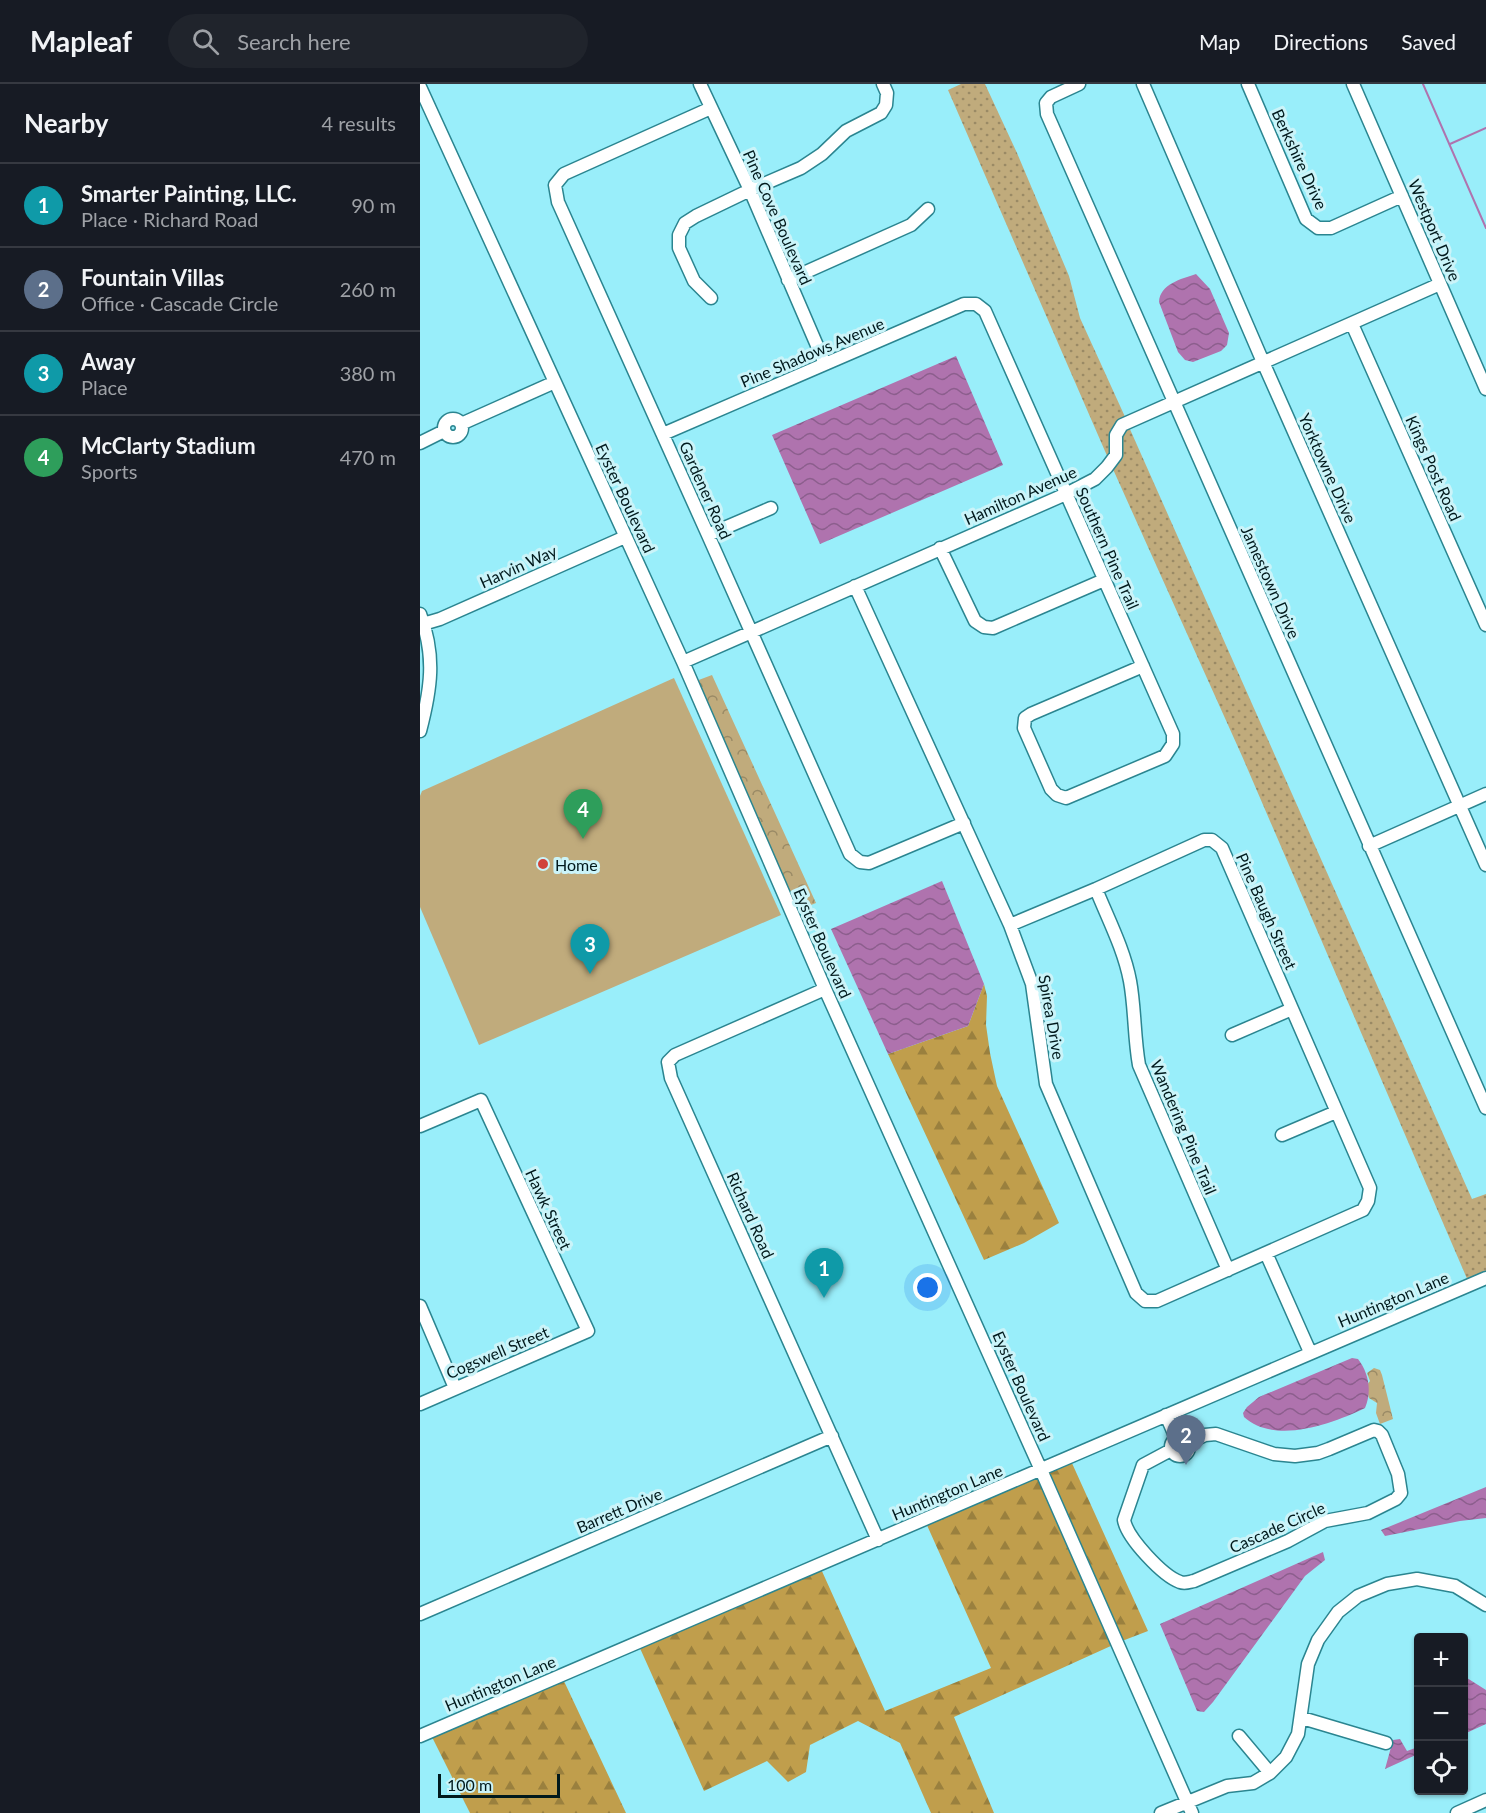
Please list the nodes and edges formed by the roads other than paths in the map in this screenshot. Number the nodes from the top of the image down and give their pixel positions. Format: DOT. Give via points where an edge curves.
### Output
graph roads {
  1 [pos="700,84"];
  2 [pos="883,84"];
  3 [pos="1079,84"];
  4 [pos="1143,84"];
  5 [pos="1248,84"];
  6 [pos="1353,84"];
  7 [pos="420,87"];
  8 [pos="711,108"];
  9 [pos="750,190"];
  10 [pos="1402,196"];
  11 [pos="928,209"];
  12 [pos="788,280"];
  13 [pos="1440,284"];
  14 [pos="711,298"];
  15 [pos="976,304"];
  16 [pos="1352,324"];
  17 [pos="1263,362"];
  18 [pos="825,364"];
  19 [pos="555,382"];
  20 [pos="1486,389"];
  21 [pos="1173,403"];
  22 [pos="663,434"];
  23 [pos="420,443"];
  24 [pos="1066,494"];
  25 [pos="771,508"];
  26 [pos="708,535"];
  27 [pos="625,537"];
  28 [pos="940,548"];
  29 [pos="1104,580"];
  30 [pos="855,586"];
  31 [pos="422,619"];
  32 [pos="1486,625"];
  33 [pos="751,632"];
  34 [pos="425,655"];
  35 [pos="682,663"];
  36 [pos="1143,666"];
  37 [pos="420,731"];
  38 [pos="1486,794"];
  39 [pos="1460,805"];
  40 [pos="964,823"];
  41 [pos="1369,846"];
  42 [pos="1486,865"];
  43 [pos="1096,889"];
  44 [pos="1011,925"];
  45 [pos="825,989"];
  46 [pos="1292,1009"];
  47 [pos="1232,1035"];
  48 [pos="1486,1108"];
  49 [pos="1336,1112"];
  50 [pos="420,1126"];
  51 [pos="1281,1135"];
  52 [pos="1368,1201"];
  53 [pos="1266,1253"];
  54 [pos="1228,1270"];
  55 [pos="1486,1278"];
  56 [pos="420,1306"];
  57 [pos="588,1331"];
  58 [pos="1310,1352"];
  59 [pos="455,1388"];
  60 [pos="420,1404"];
  61 [pos="1166,1415"];
  62 [pos="832,1436"];
  63 [pos="1178,1444"];
  64 [pos="1041,1470"];
  65 [pos="878,1540"];
  66 [pos="1486,1605"];
  67 [pos="420,1614"];
  68 [pos="1302,1718"];
  69 [pos="420,1736"];
  70 [pos="1239,1736"];
  71 [pos="1386,1743"];
  72 [pos="1270,1773"];
  73 [pos="1486,1800"];
  74 [pos="1189,1807"];
  75 [pos="1161,1813"];
  76 [pos="1456,1813"];
  1 -- 8 [label="street, Pine Cove Boulevard"];
  2 -- 9 [label="street" via="887,93 881,113 846,131 801,168"];
  3 -- 21 [label="street, Jamestown Drive" via="1051,97 1046,103 1047,114"];
  4 -- 17 [label="street, Yorktowne Drive"];
  5 -- 10 [label="street, Berkshire Drive" via="1306,219 1318,228 1331,228"];
  6 -- 10 [label="street, Westport Drive"];
  7 -- 19 [label="street, Eyster Boulevard"];
  8 -- 9 [label="street, Pine Cove Boulevard"];
  8 -- 22 [label="street, Gardener Road" via="564,174 555,185 558,202"];
  9 -- 12 [label="street, Pine Cove Boulevard"];
  9 -- 14 [label="street" via="696,216 685,223 679,235 679,248 694,281"];
  10 -- 13 [label="street, Westport Drive"];
  11 -- 12 [label="street" via="911,225"];
  12 -- 18 [label="street, Pine Cove Boulevard"];
  13 -- 16 [label="street, Hamilton Avenue"];
  13 -- 20 [label="street, Westport Drive"];
  15 -- 18 [label="street, Pine Shadows Avenue" via="964,304"];
  15 -- 24 [label="street, Southern Pine Trail" via="985,311"];
  16 -- 17 [label="street, Hamilton Avenue"];
  16 -- 32 [label="street, Kings Post Road"];
  17 -- 21 [label="street, Hamilton Avenue"];
  17 -- 39 [label="street, Yorktowne Drive"];
  18 -- 22 [label="street, Pine Shadows Avenue"];
  19 -- 23 [label="street" via="461,424 451,419 444,425 444,431"];
  19 -- 27 [label="street, Eyster Boulevard"];
  21 -- 24 [label="street, Hamilton Avenue" via="1122,425 1116,435 1116,455 1107,467"];
  21 -- 41 [label="street, Jamestown Drive"];
  22 -- 26 [label="street, Gardener Road"];
  24 -- 28 [label="street, Hamilton Avenue"];
  24 -- 29 [label="street, Southern Pine Trail"];
  25 -- 26 [label="street"];
  26 -- 33 [label="street, Gardener Road"];
  27 -- 31 [label="street, Harvin Way" via="442,618"];
  27 -- 35 [label="street, Eyster Boulevard"];
  28 -- 29 [label="street" via="975,621 984,627 993,628"];
  28 -- 30 [label="street, Hamilton Avenue"];
  29 -- 36 [label="street, Southern Pine Trail"];
  30 -- 33 [label="street, Hamilton Avenue"];
  30 -- 40 [label="street, Spirea Drive"];
  31 -- 34 [label="street"];
  33 -- 35 [label="street, Hamilton Avenue"];
  33 -- 40 [label="street, Gardener Road" via="849,854 860,862 870,863"];
  34 -- 37 [label="street" via="429,697"];
  35 -- 45 [label="street, Eyster Boulevard"];
  36 -- 36 [label="street, Southern Pine Trail" via="1173,734 1173,744 1165,756 1066,798 1057,795 1024,728 1025,718"];
  38 -- 39 [label="street"];
  39 -- 41 [label="street"];
  39 -- 42 [label="street, Yorktowne Drive"];
  40 -- 44 [label="street, Spirea Drive"];
  41 -- 48 [label="street, Jamestown Drive"];
  43 -- 44 [label="street, Pine Baugh Street"];
  43 -- 46 [label="street, Pine Baugh Street" via="1204,840 1212,840 1222,848"];
  43 -- 54 [label="street, Wandering Pine Trail" via="1124,958 1139,1065"];
  44 -- 54 [label="street, Spirea Drive" via="1032,984 1046,1084 1136,1293 1145,1301 1157,1302"];
  45 -- 62 [label="street, Richard Road" via="675,1055 668,1062 670,1078"];
  45 -- 64 [label="street, Eyster Boulevard"];
  46 -- 47 [label="street"];
  46 -- 49 [label="street, Pine Baugh Street"];
  49 -- 51 [label="street"];
  49 -- 52 [label="street, Pine Baugh Street" via="1370,1188"];
  50 -- 57 [label="street, Hawk Street" via="481,1100"];
  52 -- 53 [label="street, Spirea Drive" via="1363,1210"];
  53 -- 54 [label="street, Spirea Drive"];
  53 -- 58 [label="street"];
  55 -- 58 [label="street, Huntington Lane"];
  56 -- 59 [label="street"];
  57 -- 59 [label="street, Cogswell Street"];
  58 -- 61 [label="street, Huntington Lane"];
  59 -- 60 [label="street, Cogswell Street"];
  61 -- 63 [label="street"];
  61 -- 64 [label="street, Huntington Lane"];
  62 -- 65 [label="street, Richard Road"];
  62 -- 67 [label="street, Barrett Drive"];
  63 -- 63 [label="street, Cascade Circle" via="1143,1465 1124,1521 1132,1539 1179,1582 1194,1581 1325,1521 1368,1512 1401,1493 1398,1474 1382,1436 1374,1430 1318,1453 1295,1456 1274,1454 1216,1434"];
  64 -- 65 [label="street, Huntington Lane"];
  64 -- 74 [label="street, Eyster Boulevard"];
  65 -- 69 [label="street, Huntington Lane"];
  66 -- 68 [label="street" via="1455,1586 1417,1579 1387,1584 1358,1596 1338,1612 1318,1640 1308,1664"];
  68 -- 71 [label="street"];
  68 -- 72 [label="street" via="1286,1757"];
  70 -- 72 [label="street"];
  72 -- 74 [label="street" via="1253,1783 1227,1786"];
  73 -- 76 [label="street"];
  74 -- 75 [label="street"];
}
